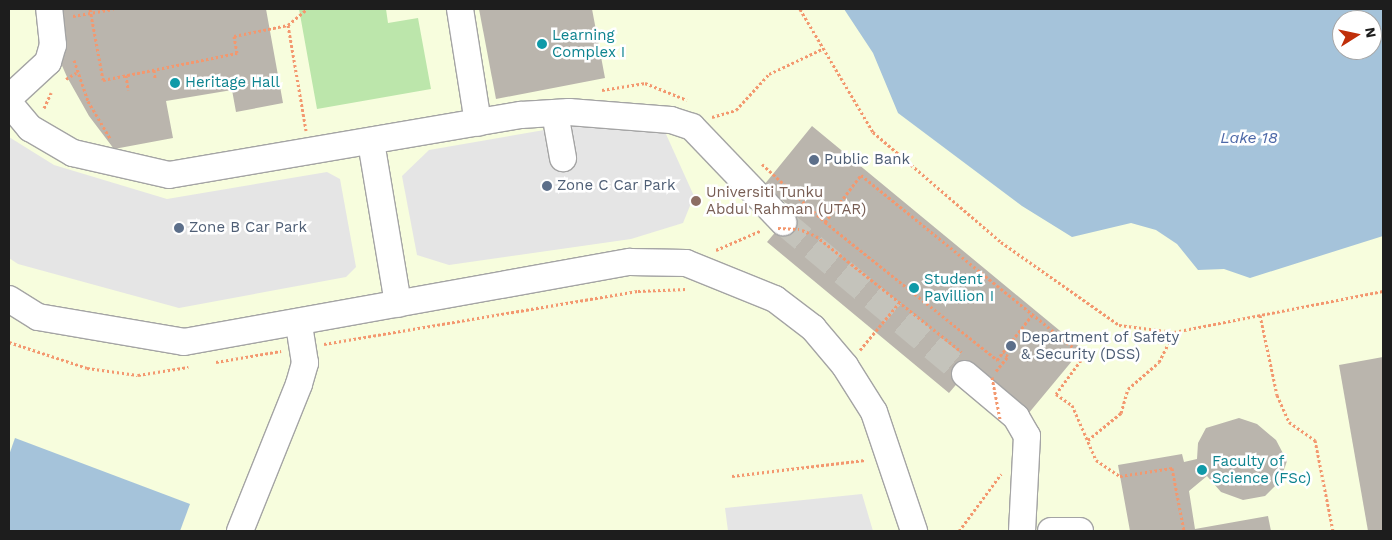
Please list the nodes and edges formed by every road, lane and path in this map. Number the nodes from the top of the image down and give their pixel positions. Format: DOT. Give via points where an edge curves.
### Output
graph roads {
  1 [pos="113,9"];
  2 [pos="307,9"];
  3 [pos="460,9"];
  4 [pos="800,9"];
  5 [pos="90,11"];
  6 [pos="58,13"];
  7 [pos="288,25"];
  8 [pos="269,29"];
  9 [pos="822,49"];
  10 [pos="154,70"];
  11 [pos="76,73"];
  12 [pos="126,76"];
  13 [pos="155,78"];
  14 [pos="59,83"];
  15 [pos="53,90"];
  16 [pos="128,90"];
  17 [pos="9,98"];
  18 [pos="88,101"];
  19 [pos="9,103"];
  20 [pos="47,112"];
  21 [pos="555,113"];
  22 [pos="707,118"];
  23 [pos="478,122"];
  24 [pos="306,135"];
  25 [pos="299,136"];
  26 [pos="370,142"];
  27 [pos="116,148"];
  28 [pos="563,158"];
  29 [pos="775,175"];
  30 [pos="825,222"];
  31 [pos="787,226"];
  32 [pos="708,253"];
  33 [pos="696,289"];
  34 [pos="1383,291"];
  35 [pos="9,298"];
  36 [pos="899,303"];
  37 [pos="398,304"];
  38 [pos="1032,315"];
  39 [pos="1260,315"];
  40 [pos="1174,332"];
  41 [pos="876,333"];
  42 [pos="300,336"];
  43 [pos="9,342"];
  44 [pos="1003,353"];
  45 [pos="206,364"];
  46 [pos="196,366"];
  47 [pos="966,366"];
  48 [pos="1001,427"];
  49 [pos="1088,440"];
  50 [pos="891,457"];
  51 [pos="1002,466"];
  52 [pos="732,476"];
  53 [pos="240,531"];
  54 [pos="914,531"];
  55 [pos="959,531"];
  56 [pos="1022,531"];
  57 [pos="1051,531"];
  58 [pos="1080,531"];
  59 [pos="1184,531"];
  60 [pos="1333,531"];
  1 -- 5 [label="path"];
  2 -- 7 [label="path"];
  3 -- 23 [label="street"];
  4 -- 9 [label="path"];
  5 -- 6 [label="path"];
  5 -- 12 [label="path" via="103,80"];
  6 -- 17 [label="street" via="48,62"];
  8 -- 10 [label="path" via="234,36 237,53"];
  9 -- 22 [label="path" via="769,74 736,110"];
  9 -- 40 [label="path" via="873,132 1001,242 1119,325"];
  10 -- 12 [label="path"];
  10 -- 13 [label="path"];
  11 -- 14 [label="path"];
  12 -- 16 [label="path"];
  15 -- 20 [label="path" via="44,107"];
  18 -- 27 [label="path"];
  19 -- 26 [label="street" via="30,128 73,153 169,175"];
  21 -- 23 [label="street"];
  21 -- 28 [label="street"];
  21 -- 31 [label="street" via="671,120 692,127"];
  23 -- 26 [label="street"];
  24 -- 25 [label="path"];
  26 -- 37 [label="street"];
  29 -- 30 [label="path"];
  30 -- 38 [label="path" via="862,175"];
  30 -- 44 [label="path" via="997,360"];
  31 -- 32 [label="path"];
  31 -- 36 [label="path" via="816,236"];
  33 -- 42 [label="path" via="638,291"];
  34 -- 39 [label="path"];
  35 -- 42 [label="street" via="38,317 184,342"];
  36 -- 41 [label="path"];
  36 -- 47 [label="path"];
  37 -- 42 [label="street"];
  37 -- 50 [label="street" via="630,262 686,263 775,299 813,328 845,366 874,412"];
  38 -- 44 [label="path"];
  38 -- 49 [label="path" via="1084,356 1056,394 1072,406"];
  39 -- 40 [label="path"];
  39 -- 60 [label="path" via="1277,395 1289,422 1315,440"];
  40 -- 49 [label="path" via="1159,362 1128,388 1121,413"];
  42 -- 45 [label="path"];
  42 -- 53 [label="street" via="305,363 299,384"];
  43 -- 46 [label="path" via="87,368 138,375"];
  44 -- 48 [label="path, bridge" via="1008,356 992,377"];
  47 -- 56 [label="street" via="1016,417 1027,436"];
  49 -- 59 [label="path" via="1096,460 1120,476 1172,468"];
  50 -- 52 [label="path"];
  50 -- 54 [label="street"];
  51 -- 55 [label="path" via="1001,475"];
  57 -- 58 [label="street"];
}
